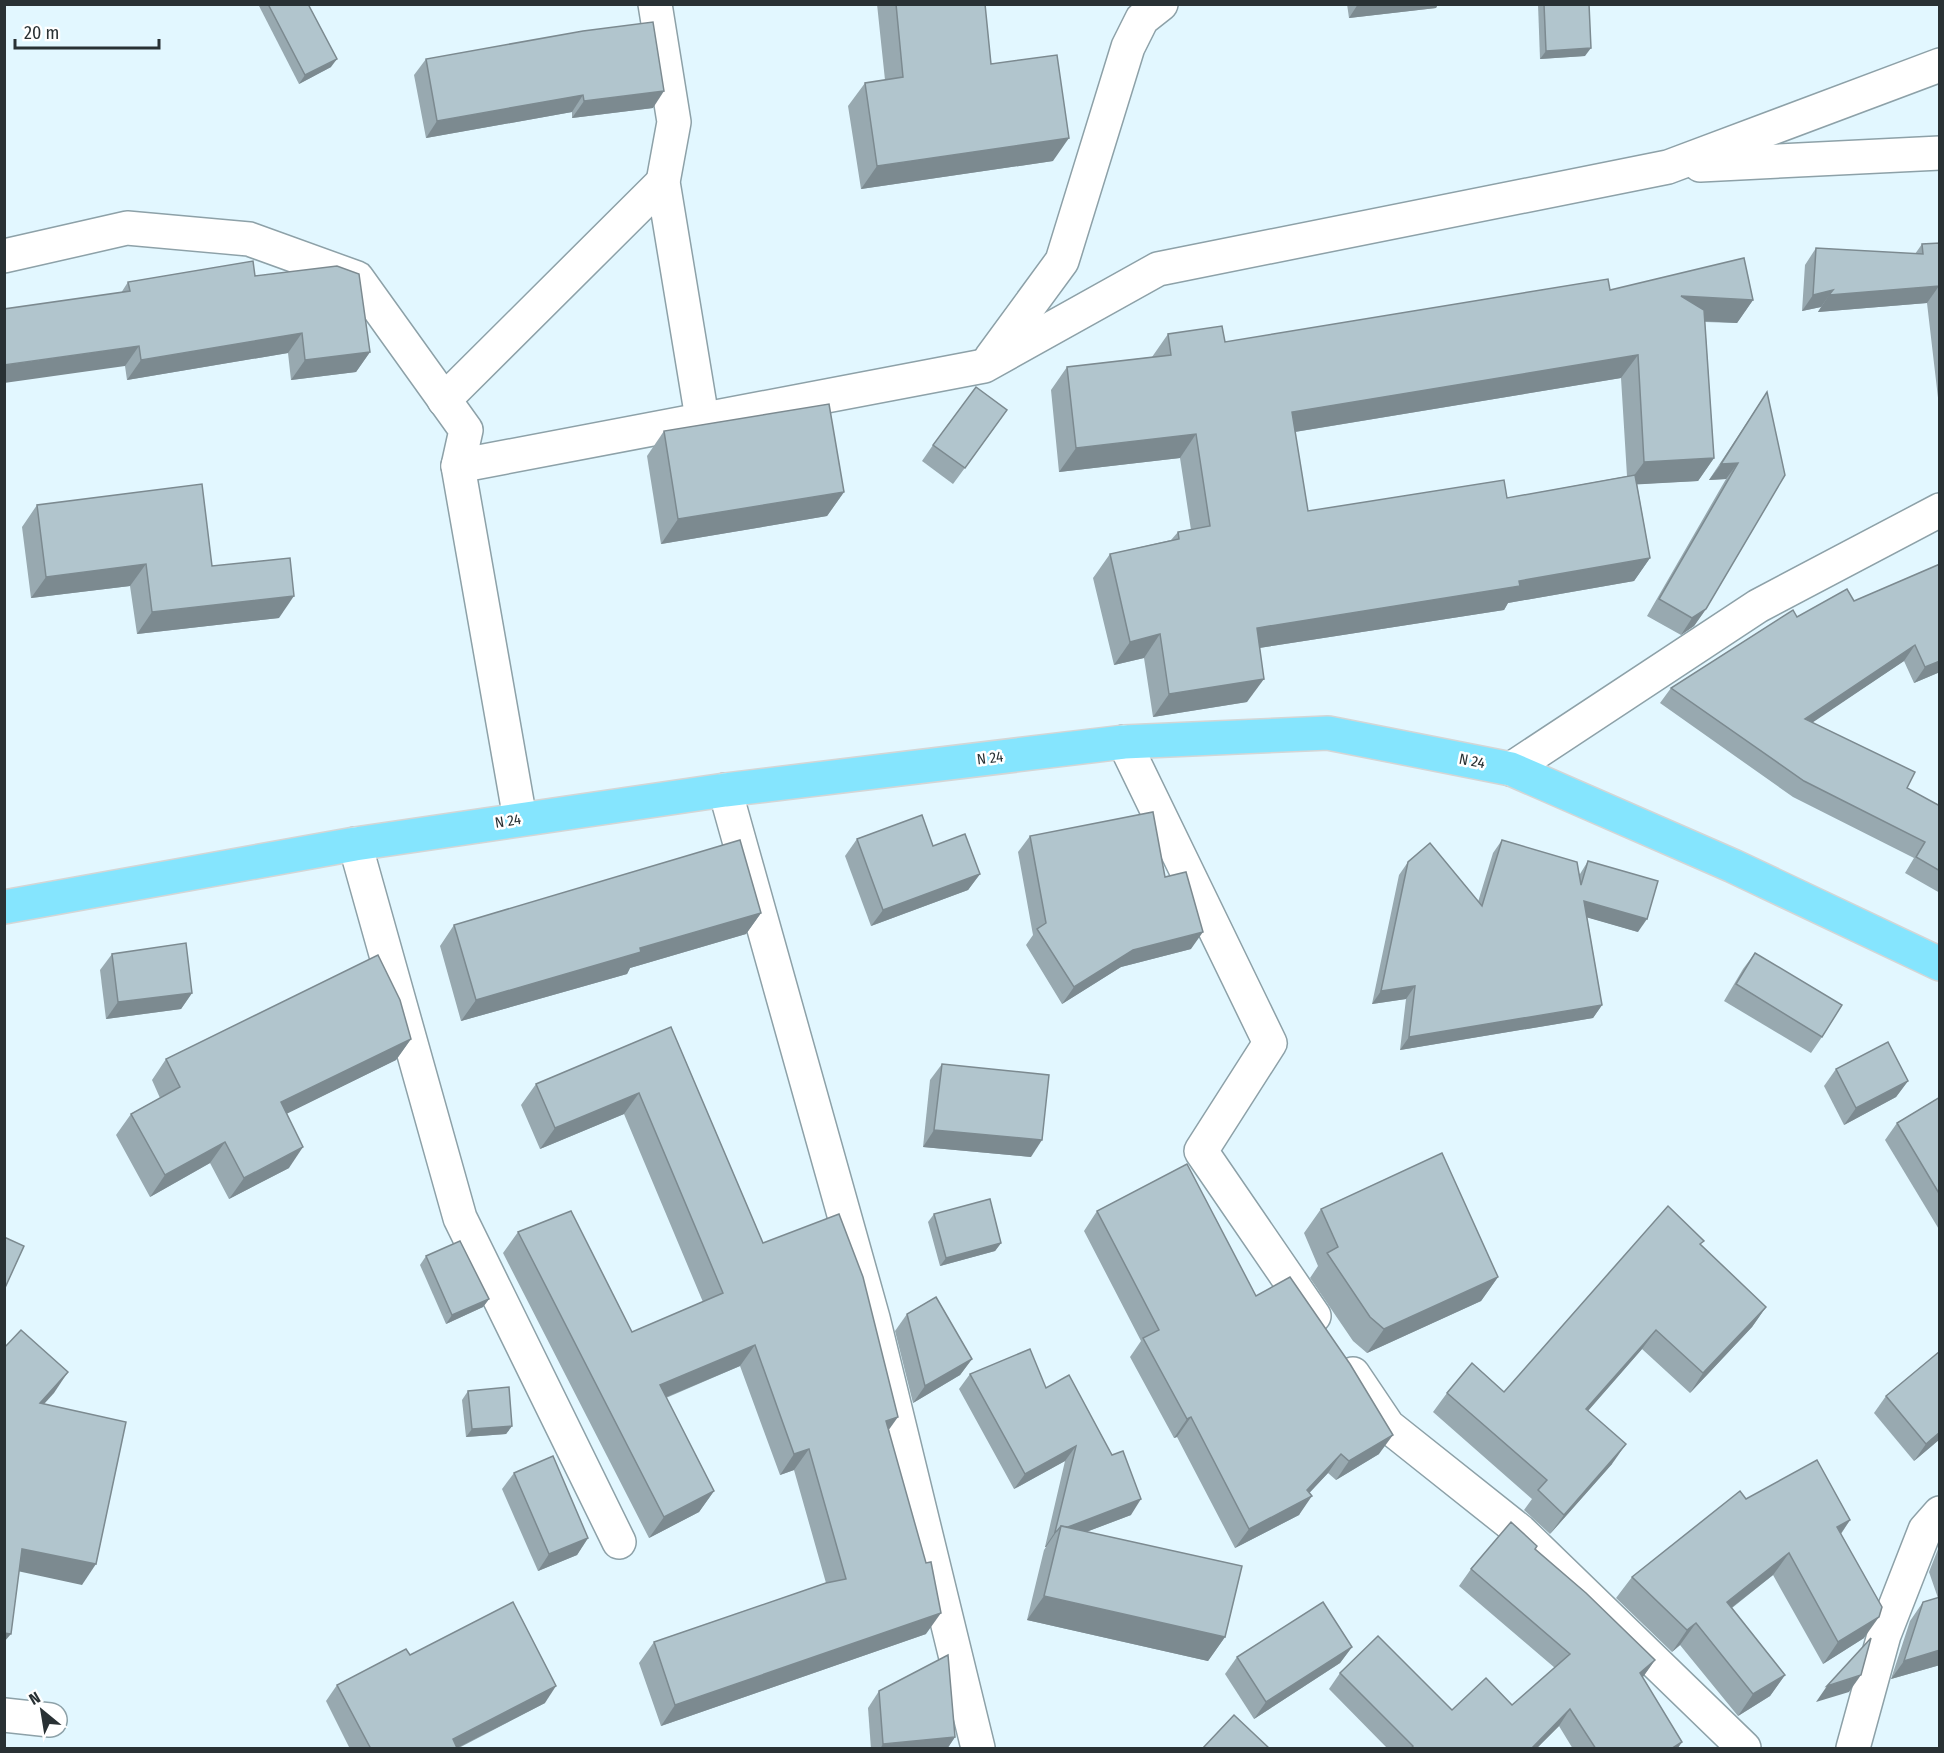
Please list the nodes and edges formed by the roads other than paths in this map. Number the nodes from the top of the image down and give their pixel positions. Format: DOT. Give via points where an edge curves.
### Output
graph roads {
  1 [pos="655,4"];
  2 [pos="1161,4"];
  3 [pos="1940,65"];
  4 [pos="1940,153"];
  5 [pos="1668,167"];
  6 [pos="663,182"];
  7 [pos="4,256"];
  8 [pos="984,366"];
  9 [pos="444,400"];
  10 [pos="702,418"];
  11 [pos="458,466"];
  12 [pos="1940,510"];
  13 [pos="1124,742"];
  14 [pos="1511,769"];
  15 [pos="725,790"];
  16 [pos="520,819"];
  17 [pos="355,844"];
  18 [pos="4,907"];
  19 [pos="1940,964"];
  20 [pos="1935,1523"];
  21 [pos="619,1542"];
  22 [pos="4,1715"];
  23 [pos="50,1720"];
  24 [pos="1741,1748"];
  25 [pos="978,1749"];
  26 [pos="1854,1749"];
  1 -- 6 [label="street" via="674,122"];
  2 -- 8 [label="street" via="1142,19 1128,47 1062,261"];
  3 -- 5 [label="street"];
  4 -- 5 [label="street"];
  5 -- 8 [label="street" via="1158,269"];
  6 -- 9 [label="street"];
  6 -- 10 [label="street"];
  7 -- 9 [label="street" via="127,228 249,239 357,278"];
  8 -- 10 [label="street"];
  9 -- 11 [label="street" via="466,430"];
  10 -- 11 [label="street"];
  11 -- 16 [label="street"];
  12 -- 14 [label="street" via="1758,606"];
  13 -- 14 [label="main road, N 24" via="1328,733"];
  13 -- 15 [label="main road, N 24"];
  13 -- 24 [label="street" via="1270,1043 1201,1151 1388,1426 1520,1531"];
  14 -- 19 [label="main road, N 24" via="1733,866"];
  15 -- 16 [label="main road, N 24"];
  15 -- 25 [label="street" via="873,1317"];
  16 -- 17 [label="main road, N 24"];
  17 -- 18 [label="main road, N 24"];
  17 -- 21 [label="street" via="460,1218"];
  20 -- 26 [label="street" via="1884,1635"];
  22 -- 23 [label="street"];
}
